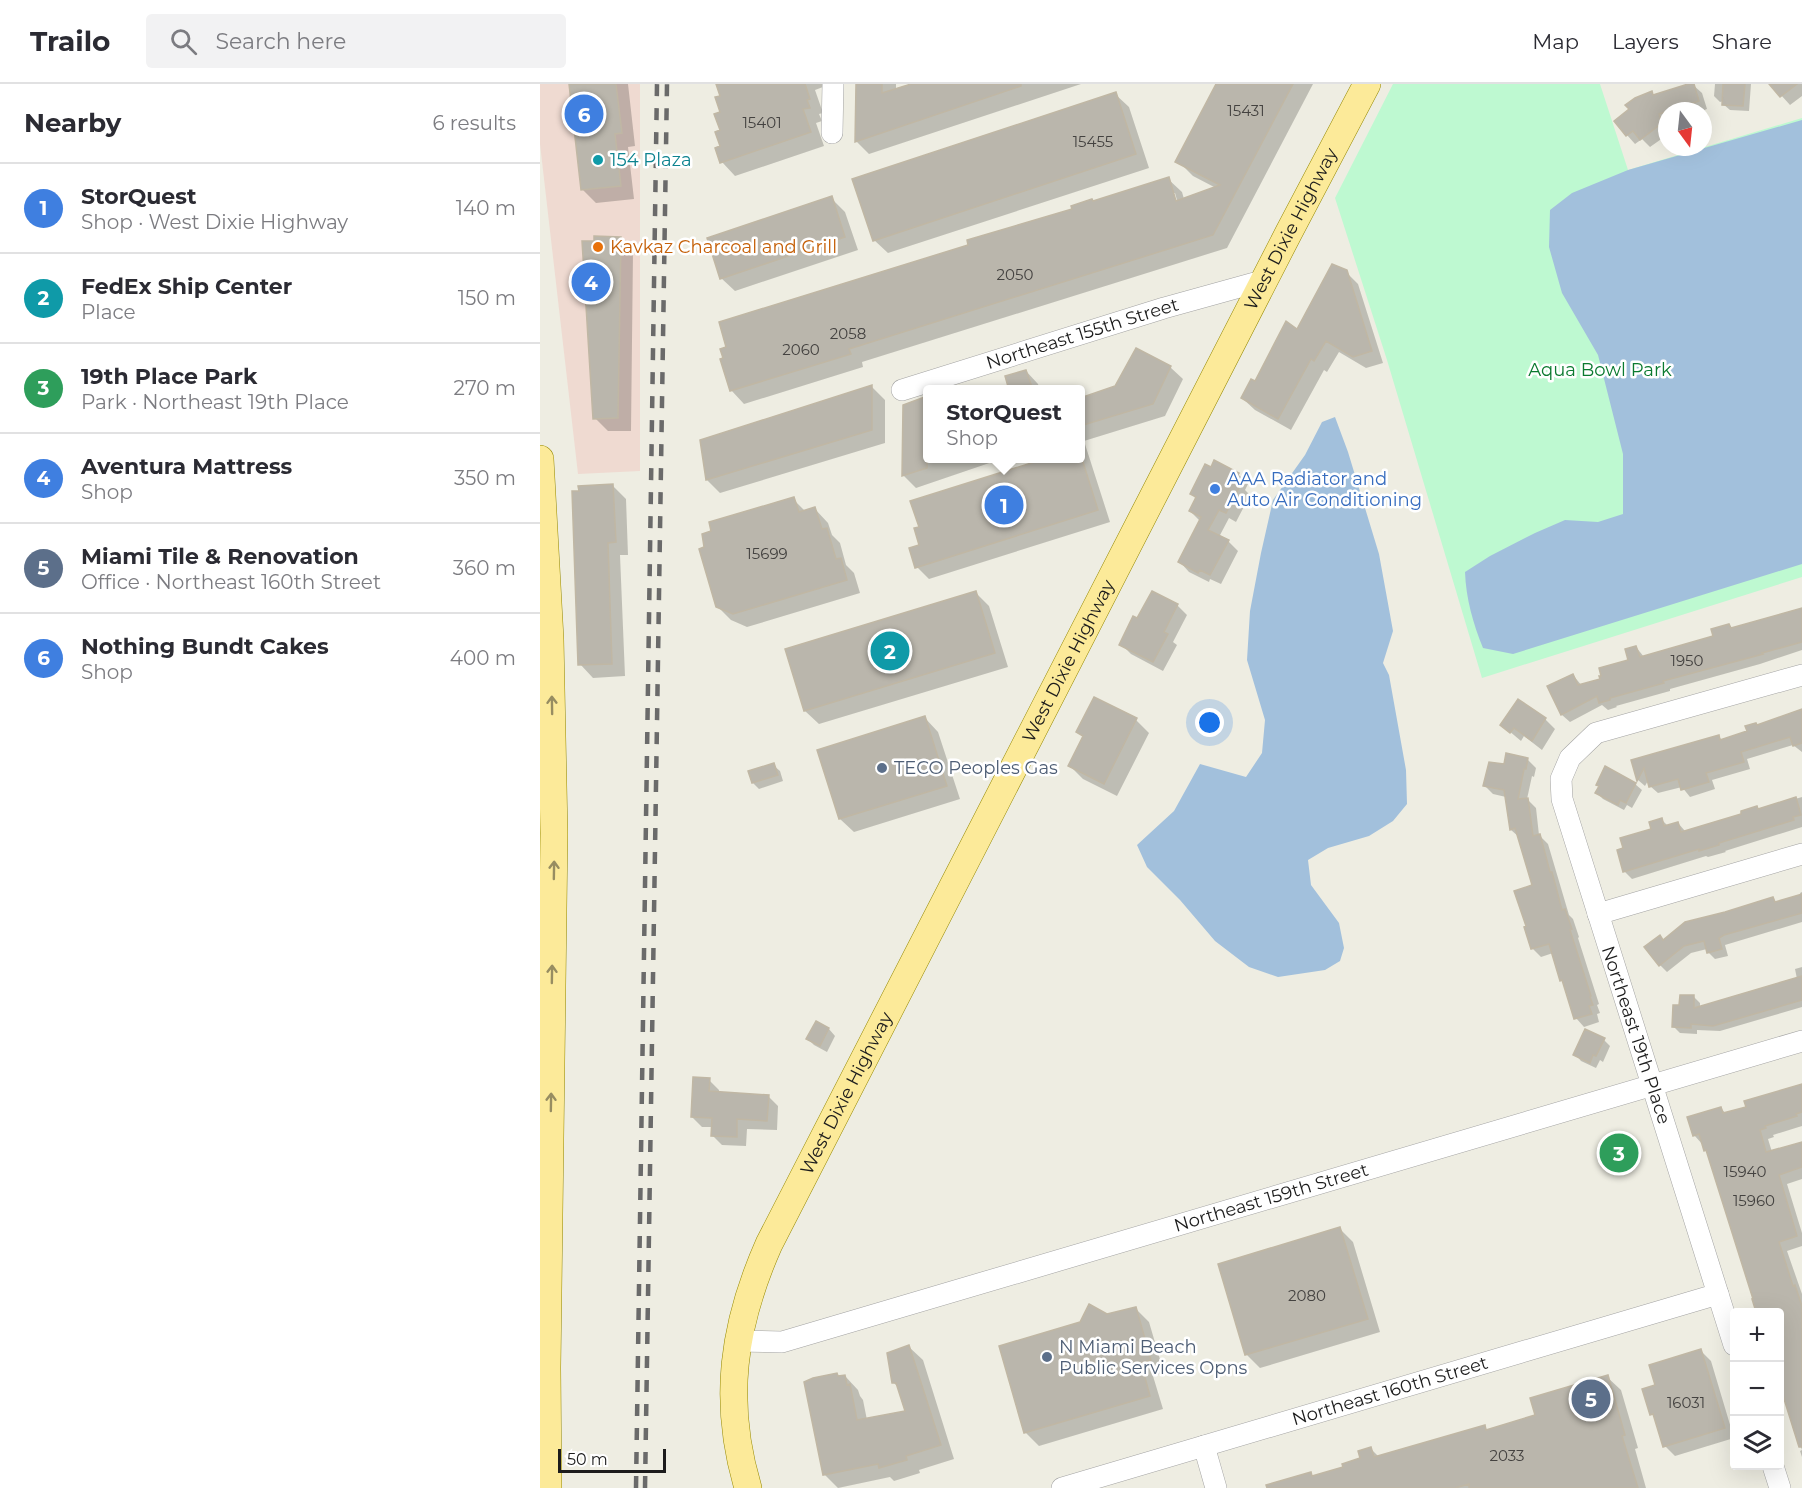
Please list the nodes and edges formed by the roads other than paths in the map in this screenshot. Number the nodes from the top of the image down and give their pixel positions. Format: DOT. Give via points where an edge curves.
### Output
graph roads {
  1 [pos="833,84"];
  2 [pos="1367,84"];
  3 [pos="832,133"];
  4 [pos="1265,280"];
  5 [pos="902,390"];
  6 [pos="540,459"];
  7 [pos="545,639"];
  8 [pos="1802,675"];
  9 [pos="1802,854"];
  10 [pos="1598,914"];
  11 [pos="546,928"];
  12 [pos="1802,1041"];
  13 [pos="1653,1086"];
  14 [pos="545,1160"];
  15 [pos="1718,1294"];
  16 [pos="1730,1332"];
  17 [pos="737,1341"];
  18 [pos="1204,1446"];
  19 [pos="1774,1470"];
  20 [pos="548,1488"];
  21 [pos="748,1488"];
  22 [pos="1062,1488"];
  23 [pos="1216,1488"];
  24 [pos="1780,1488"];
  1 -- 3 [label="street"];
  2 -- 4 [label="main road, West Dixie Highway"];
  4 -- 5 [label="street, Northeast 155th Street"];
  4 -- 17 [label="main road, West Dixie Highway" via="769,1244 750,1292"];
  6 -- 7 [label="main road"];
  11 -- 7 [label="main road, one-way" via="554,832"];
  8 -- 10 [label="street, Northeast 19th Place" via="1596,734 1570,758 1561,779 1562,800"];
  9 -- 10 [label="street"];
  10 -- 13 [label="street, Northeast 19th Place"];
  14 -- 11 [label="main road, one-way"];
  12 -- 13 [label="street, Northeast 159th Street"];
  13 -- 15 [label="street, Northeast 19th Place"];
  13 -- 17 [label="street, Northeast 159th Street" via="782,1342"];
  14 -- 20 [label="main road"];
  15 -- 16 [label="street, Northeast 19th Place"];
  15 -- 18 [label="street, Northeast 160th Street"];
  17 -- 21 [label="main road, West Dixie Highway" via="734,1418"];
  18 -- 22 [label="street, Northeast 160th Street"];
  18 -- 23 [label="street"];
  19 -- 24 [label="street"];
}
